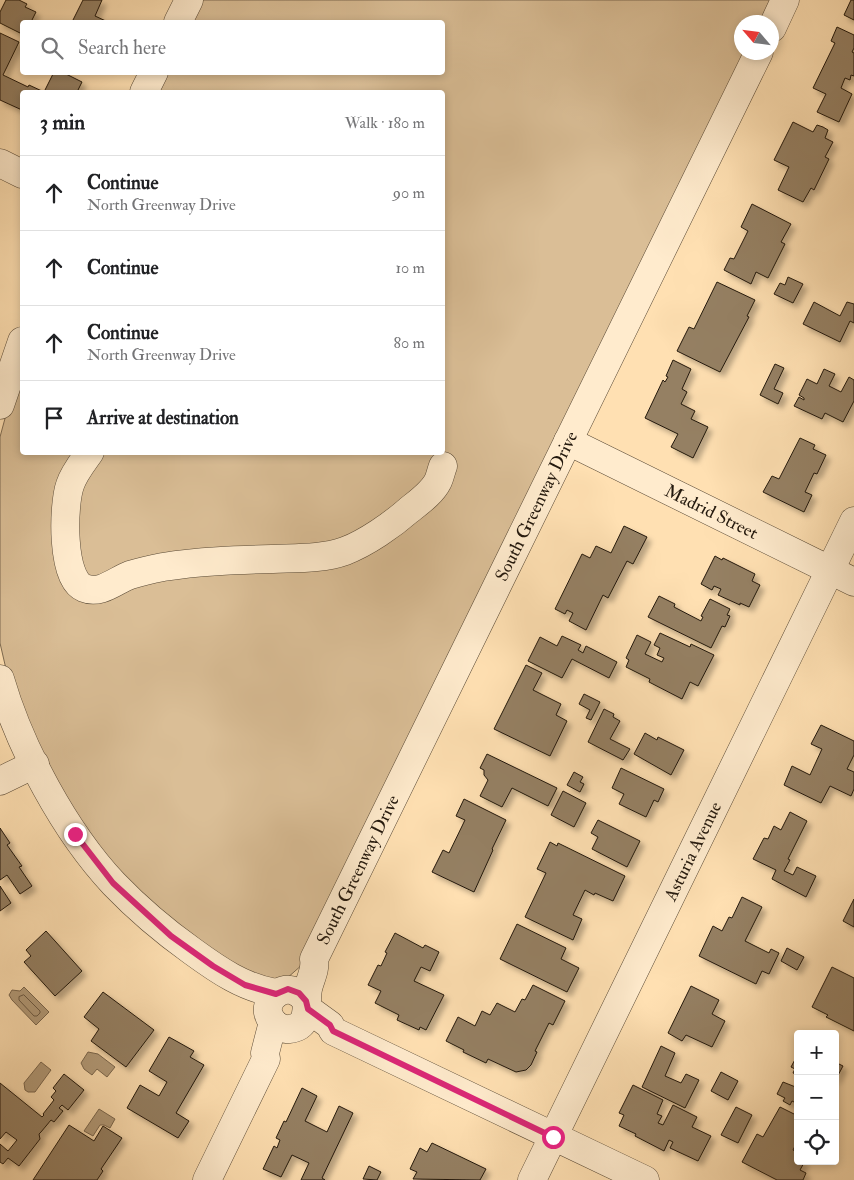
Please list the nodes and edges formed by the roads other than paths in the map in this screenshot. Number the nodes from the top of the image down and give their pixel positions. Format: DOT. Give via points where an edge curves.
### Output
graph roads {
  1 [pos="189,0"];
  2 [pos="785,0"];
  3 [pos="778,15"];
  4 [pos="179,20"];
  5 [pos="755,60"];
  6 [pos="152,75"];
  7 [pos="145,90"];
  8 [pos="0,163"];
  9 [pos="20,173"];
  10 [pos="20,348"];
  11 [pos="0,405"];
  12 [pos="568,441"];
  13 [pos="88,455"];
  14 [pos="442,466"];
  15 [pos="854,521"];
  16 [pos="830,570"];
  17 [pos="854,582"];
  18 [pos="0,679"];
  19 [pos="35,764"];
  20 [pos="0,781"];
  21 [pos="289,1010"];
  22 [pos="553,1137"];
  23 [pos="207,1180"];
  24 [pos="532,1180"];
  25 [pos="645,1180"];
  1 -- 4 [label="street"];
  2 -- 3 [label="street"];
  5 -- 12 [label="street, South Greenway Drive"];
  6 -- 7 [label="street"];
  8 -- 9 [label="street"];
  10 -- 11 [label="street"];
  12 -- 16 [label="street, Madrid Street"];
  12 -- 21 [label="street, South Greenway Drive" via="314,959 308,962"];
  13 -- 14 [label="street" via="70,482 66,500 66,533 74,580 82,588 92,591 130,575 163,568 315,557 345,551 402,516 438,481"];
  15 -- 16 [label="street, Asturia Avenue"];
  16 -- 17 [label="street, Madrid Street"];
  16 -- 22 [label="street, Asturia Avenue"];
  18 -- 19 [label="street" via="15,722"];
  19 -- 20 [label="street"];
  19 -- 21 [label="street" via="75,834 113,883 171,936 245,985 248,992"];
  21 -- 22 [label="street" via="330,1025 333,1031"];
  21 -- 23 [label="street, South Greenway Drive" via="265,1052 266,1059"];
  22 -- 24 [label="street, Asturia Avenue"];
  22 -- 25 [label="street"];
}
